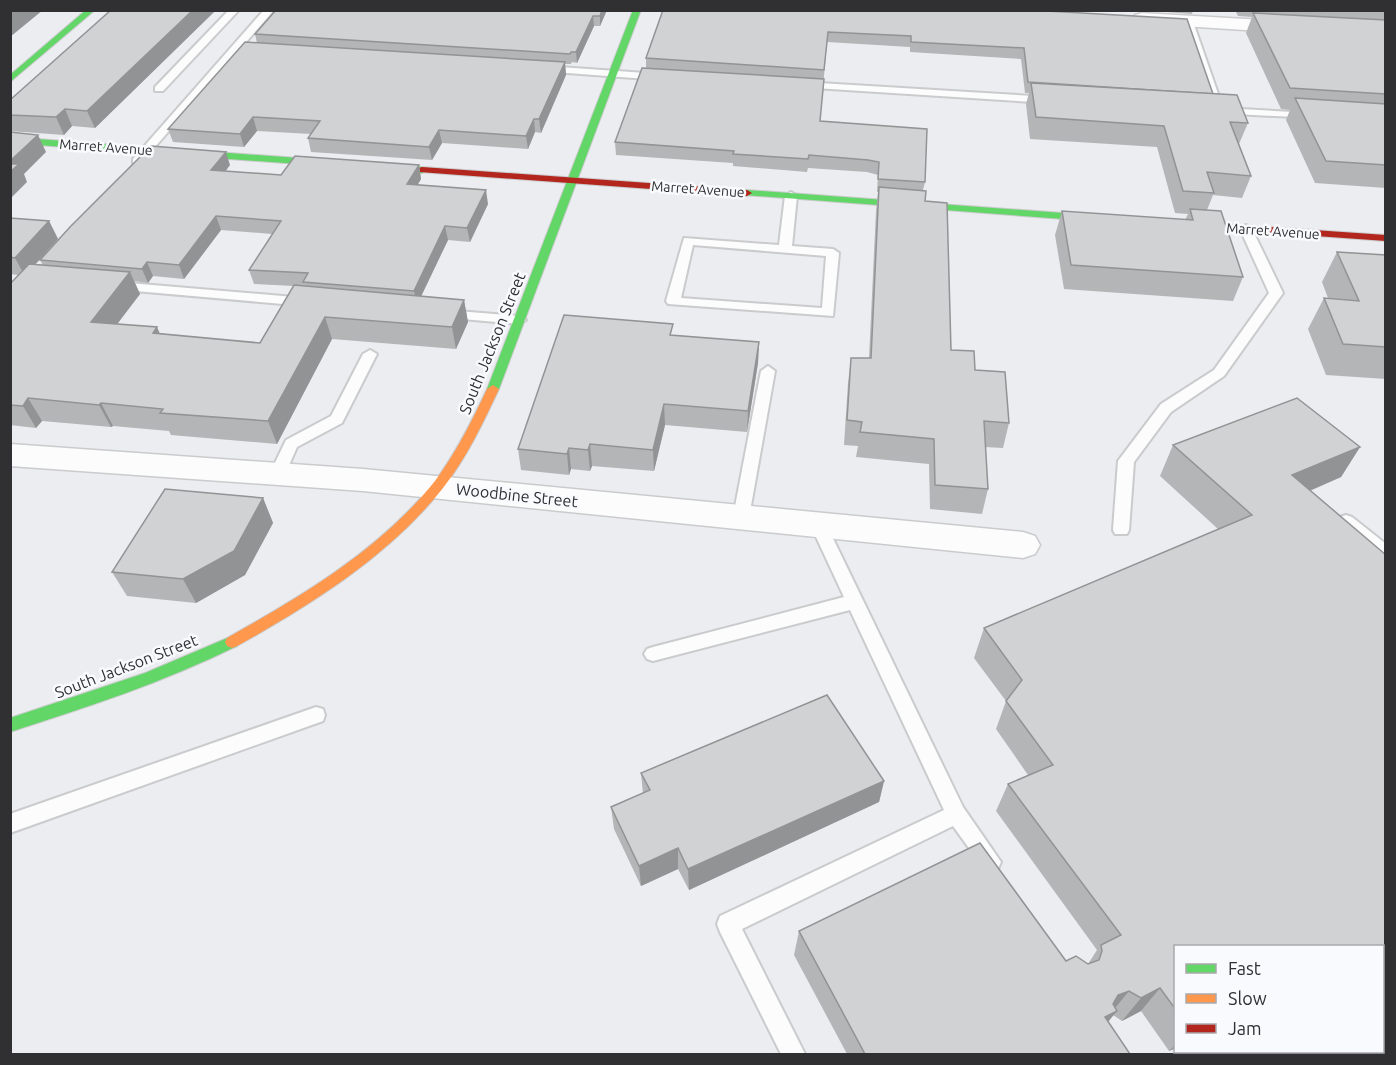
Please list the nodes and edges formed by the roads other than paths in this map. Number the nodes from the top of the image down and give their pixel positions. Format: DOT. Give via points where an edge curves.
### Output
graph roads {
  1 [pos="91,10"];
  2 [pos="235,10"];
  3 [pos="270,10"];
  4 [pos="637,10"];
  5 [pos="1211,17"];
  6 [pos="1119,18"];
  7 [pos="1188,22"];
  8 [pos="1386,33"];
  9 [pos="530,68"];
  10 [pos="613,74"];
  11 [pos="670,77"];
  12 [pos="10,80"];
  13 [pos="789,84"];
  14 [pos="159,89"];
  15 [pos="1064,101"];
  16 [pos="1207,110"];
  17 [pos="1219,111"];
  18 [pos="1326,117"];
  19 [pos="10,140"];
  20 [pos="147,150"];
  21 [pos="132,167"];
  22 [pos="572,180"];
  23 [pos="790,196"];
  24 [pos="1118,220"];
  25 [pos="1164,223"];
  26 [pos="1246,229"];
  27 [pos="1386,238"];
  28 [pos="785,249"];
  29 [pos="106,285"];
  30 [pos="318,303"];
  31 [pos="436,313"];
  32 [pos="519,320"];
  33 [pos="370,354"];
  34 [pos="768,371"];
  35 [pos="10,455"];
  36 [pos="277,475"];
  37 [pos="436,488"];
  38 [pos="741,517"];
  39 [pos="1346,521"];
  40 [pos="818,524"];
  41 [pos="1121,530"];
  42 [pos="1023,544"];
  43 [pos="1386,554"];
  44 [pos="854,602"];
  45 [pos="653,654"];
  46 [pos="316,715"];
  47 [pos="10,725"];
  48 [pos="956,814"];
  49 [pos="10,824"];
  50 [pos="1004,880"];
  51 [pos="793,1054"];
  1 -- 12 [label="main road"];
  2 -- 14 [label="lane"];
  3 -- 20 [label="lane" via="242,49"];
  4 -- 10 [label="main road, South Jackson Street"];
  5 -- 7 [label="street"];
  5 -- 8 [label="street"];
  6 -- 7 [label="street"];
  7 -- 17 [label="lane"];
  9 -- 10 [label="lane"];
  10 -- 11 [label="lane"];
  10 -- 22 [label="main road, South Jackson Street"];
  13 -- 15 [label="lane"];
  16 -- 17 [label="lane"];
  17 -- 18 [label="lane"];
  19 -- 20 [label="main road, Marret Avenue"];
  20 -- 21 [label="lane"];
  20 -- 22 [label="main road, Marret Avenue"];
  22 -- 23 [label="main road, Marret Avenue"];
  22 -- 32 [label="main road, South Jackson Street"];
  23 -- 24 [label="main road, Marret Avenue"];
  23 -- 28 [label="lane"];
  25 -- 26 [label="main road, Marret Avenue"];
  26 -- 27 [label="main road, Marret Avenue"];
  26 -- 41 [label="lane" via="1276,292 1219,373 1166,408 1126,461"];
  28 -- 28 [label="lane" via="688,241 673,301 828,313 833,254"];
  29 -- 30 [label="lane"];
  31 -- 32 [label="lane"];
  32 -- 37 [label="main road, South Jackson Street" via="475,430"];
  33 -- 36 [label="lane" via="337,419 291,444"];
  34 -- 38 [label="lane"];
  35 -- 36 [label="street, Woodbine Street"];
  36 -- 37 [label="street, Woodbine Street"];
  37 -- 38 [label="street, Woodbine Street"];
  37 -- 47 [label="main road, South Jackson Street" via="387,537 329,584 258,629 186,664 119,690"];
  38 -- 40 [label="street, Woodbine Street"];
  39 -- 43 [label="lane"];
  40 -- 42 [label="street, Woodbine Street"];
  40 -- 44 [label="lane"];
  44 -- 45 [label="lane"];
  44 -- 48 [label="lane"];
  46 -- 49 [label="lane"];
  48 -- 50 [label="lane"];
  48 -- 51 [label="lane" via="728,924"];
}
